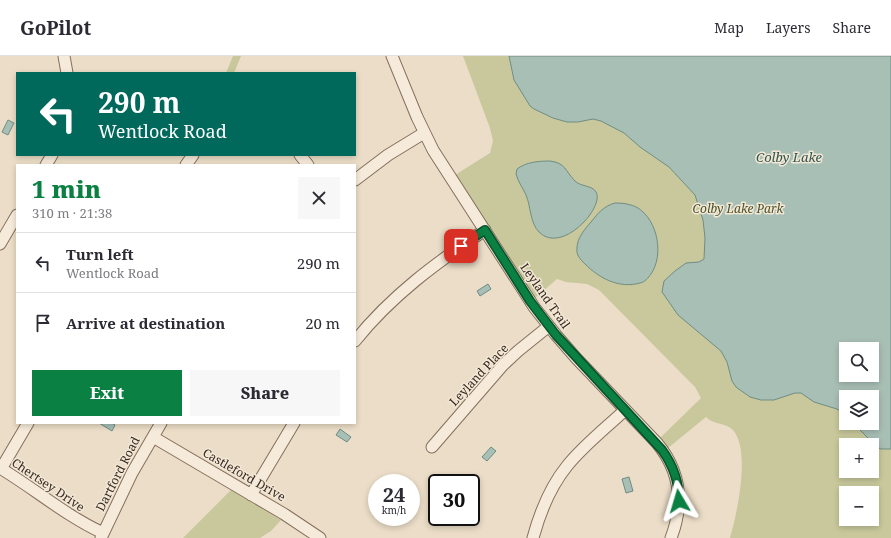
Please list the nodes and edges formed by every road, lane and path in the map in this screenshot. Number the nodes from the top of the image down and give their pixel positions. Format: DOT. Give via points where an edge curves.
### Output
graph roads {
  1 [pos="64,56"];
  2 [pos="392,56"];
  3 [pos="67,72"];
  4 [pos="424,134"];
  5 [pos="301,156"];
  6 [pos="307,164"];
  7 [pos="356,179"];
  8 [pos="16,217"];
  9 [pos="485,230"];
  10 [pos="0,244"];
  11 [pos="549,326"];
  12 [pos="356,340"];
  13 [pos="625,410"];
  14 [pos="27,424"];
  15 [pos="160,424"];
  16 [pos="293,424"];
  17 [pos="153,437"];
  18 [pos="432,447"];
  19 [pos="0,469"];
  20 [pos="251,495"];
  21 [pos="102,536"];
  22 [pos="320,538"];
  23 [pos="534,538"];
  24 [pos="670,538"];
  1 -- 3 [label="street"];
  2 -- 4 [label="street, Leyland Trail"];
  4 -- 7 [label="street" via="391,153"];
  4 -- 9 [label="street, Leyland Trail"];
  5 -- 6 [label="street"];
  8 -- 10 [label="street"];
  9 -- 11 [label="street, Leyland Trail"];
  9 -- 12 [label="street" via="410,284"];
  11 -- 13 [label="street, Leyland Trail"];
  11 -- 18 [label="street, Leyland Place" via="499,370"];
  13 -- 23 [label="street" via="575,457 562,474 545,502"];
  13 -- 24 [label="street, Leyland Trail" via="660,447 674,472 679,501"];
  14 -- 19 [label="street"];
  15 -- 17 [label="street, Dartford Road"];
  16 -- 20 [label="street"];
  17 -- 20 [label="street, Castleford Drive"];
  17 -- 21 [label="street, Dartford Road" via="132,473"];
  19 -- 21 [label="street, Chertsey Drive"];
  20 -- 22 [label="street, Castleford Drive"];
}
